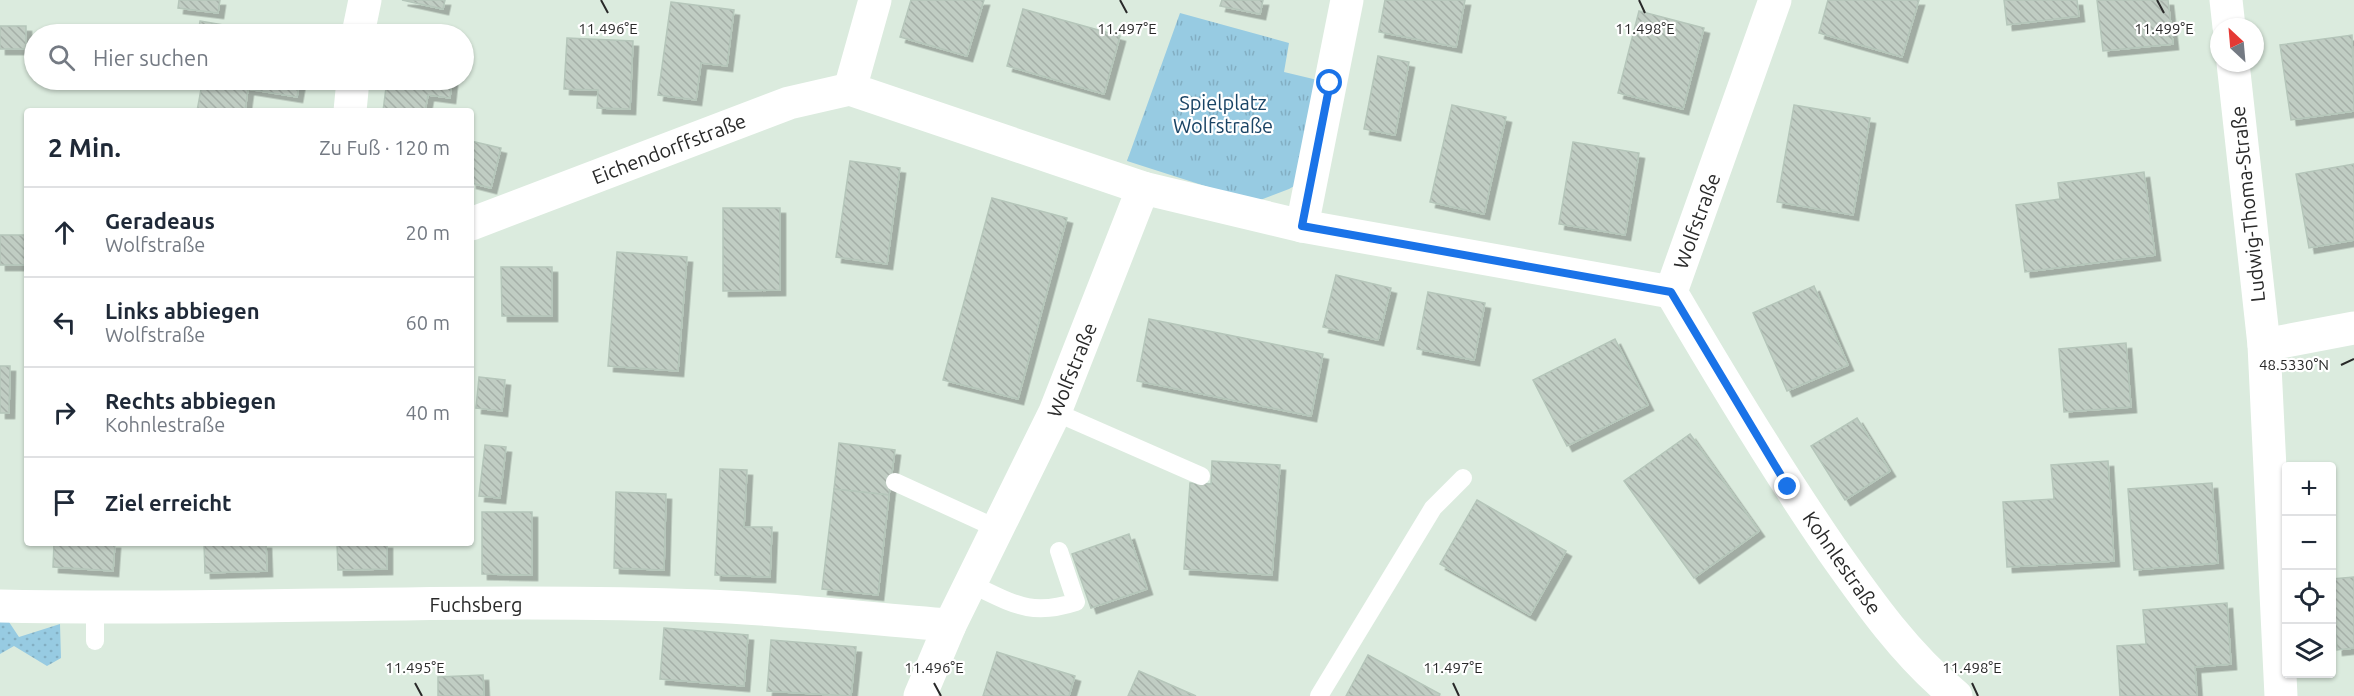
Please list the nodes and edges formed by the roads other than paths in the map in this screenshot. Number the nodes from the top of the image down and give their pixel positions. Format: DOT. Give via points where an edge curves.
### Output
graph roads {
  1 [pos="365,0"];
  2 [pos="875,0"];
  3 [pos="1347,0"];
  4 [pos="1775,0"];
  5 [pos="2226,0"];
  6 [pos="2228,18"];
  7 [pos="360,24"];
  8 [pos="2234,72"];
  9 [pos="850,89"];
  10 [pos="352,90"];
  11 [pos="350,108"];
  12 [pos="1143,188"];
  13 [pos="481,221"];
  14 [pos="1302,226"];
  15 [pos="1671,292"];
  16 [pos="2354,328"];
  17 [pos="2264,345"];
  18 [pos="1055,412"];
  19 [pos="1202,476"];
  20 [pos="1463,478"];
  21 [pos="895,482"];
  22 [pos="998,529"];
  23 [pos="1059,551"];
  24 [pos="971,584"];
  25 [pos="0,606"];
  26 [pos="95,608"];
  27 [pos="950,625"];
  28 [pos="95,641"];
  29 [pos="920,696"];
  30 [pos="1319,696"];
  31 [pos="1956,696"];
  32 [pos="2281,696"];
  1 -- 7 [label="street"];
  2 -- 9 [label="street"];
  3 -- 14 [label="street"];
  4 -- 15 [label="street, Wolfstraße"];
  5 -- 6 [label="street"];
  8 -- 17 [label="street, Ludwig-Thoma-Straße"];
  9 -- 12 [label="street"];
  9 -- 13 [label="street, Eichendorffstraße" via="789,103"];
  10 -- 11 [label="street"];
  12 -- 14 [label="street, Wolfstraße"];
  12 -- 18 [label="street, Wolfstraße"];
  14 -- 15 [label="street, Wolfstraße"];
  15 -- 31 [label="street, Kohnlestraße" via="1788,487 1880,618"];
  16 -- 17 [label="street"];
  17 -- 32 [label="street, Ludwig-Thoma-Straße"];
  18 -- 19 [label="lane"];
  18 -- 22 [label="street, Wolfstraße"];
  20 -- 30 [label="lane" via="1432,508"];
  21 -- 22 [label="lane"];
  22 -- 24 [label="street, Wolfstraße"];
  23 -- 24 [label="lane" via="1076,602 1055,609 1032,610"];
  24 -- 27 [label="street, Wolfstraße"];
  25 -- 26 [label="street, Fuchsberg"];
  26 -- 27 [label="street, Fuchsberg" via="708,606"];
  26 -- 28 [label="lane"];
  27 -- 29 [label="street, Wolfstraße"];
}
